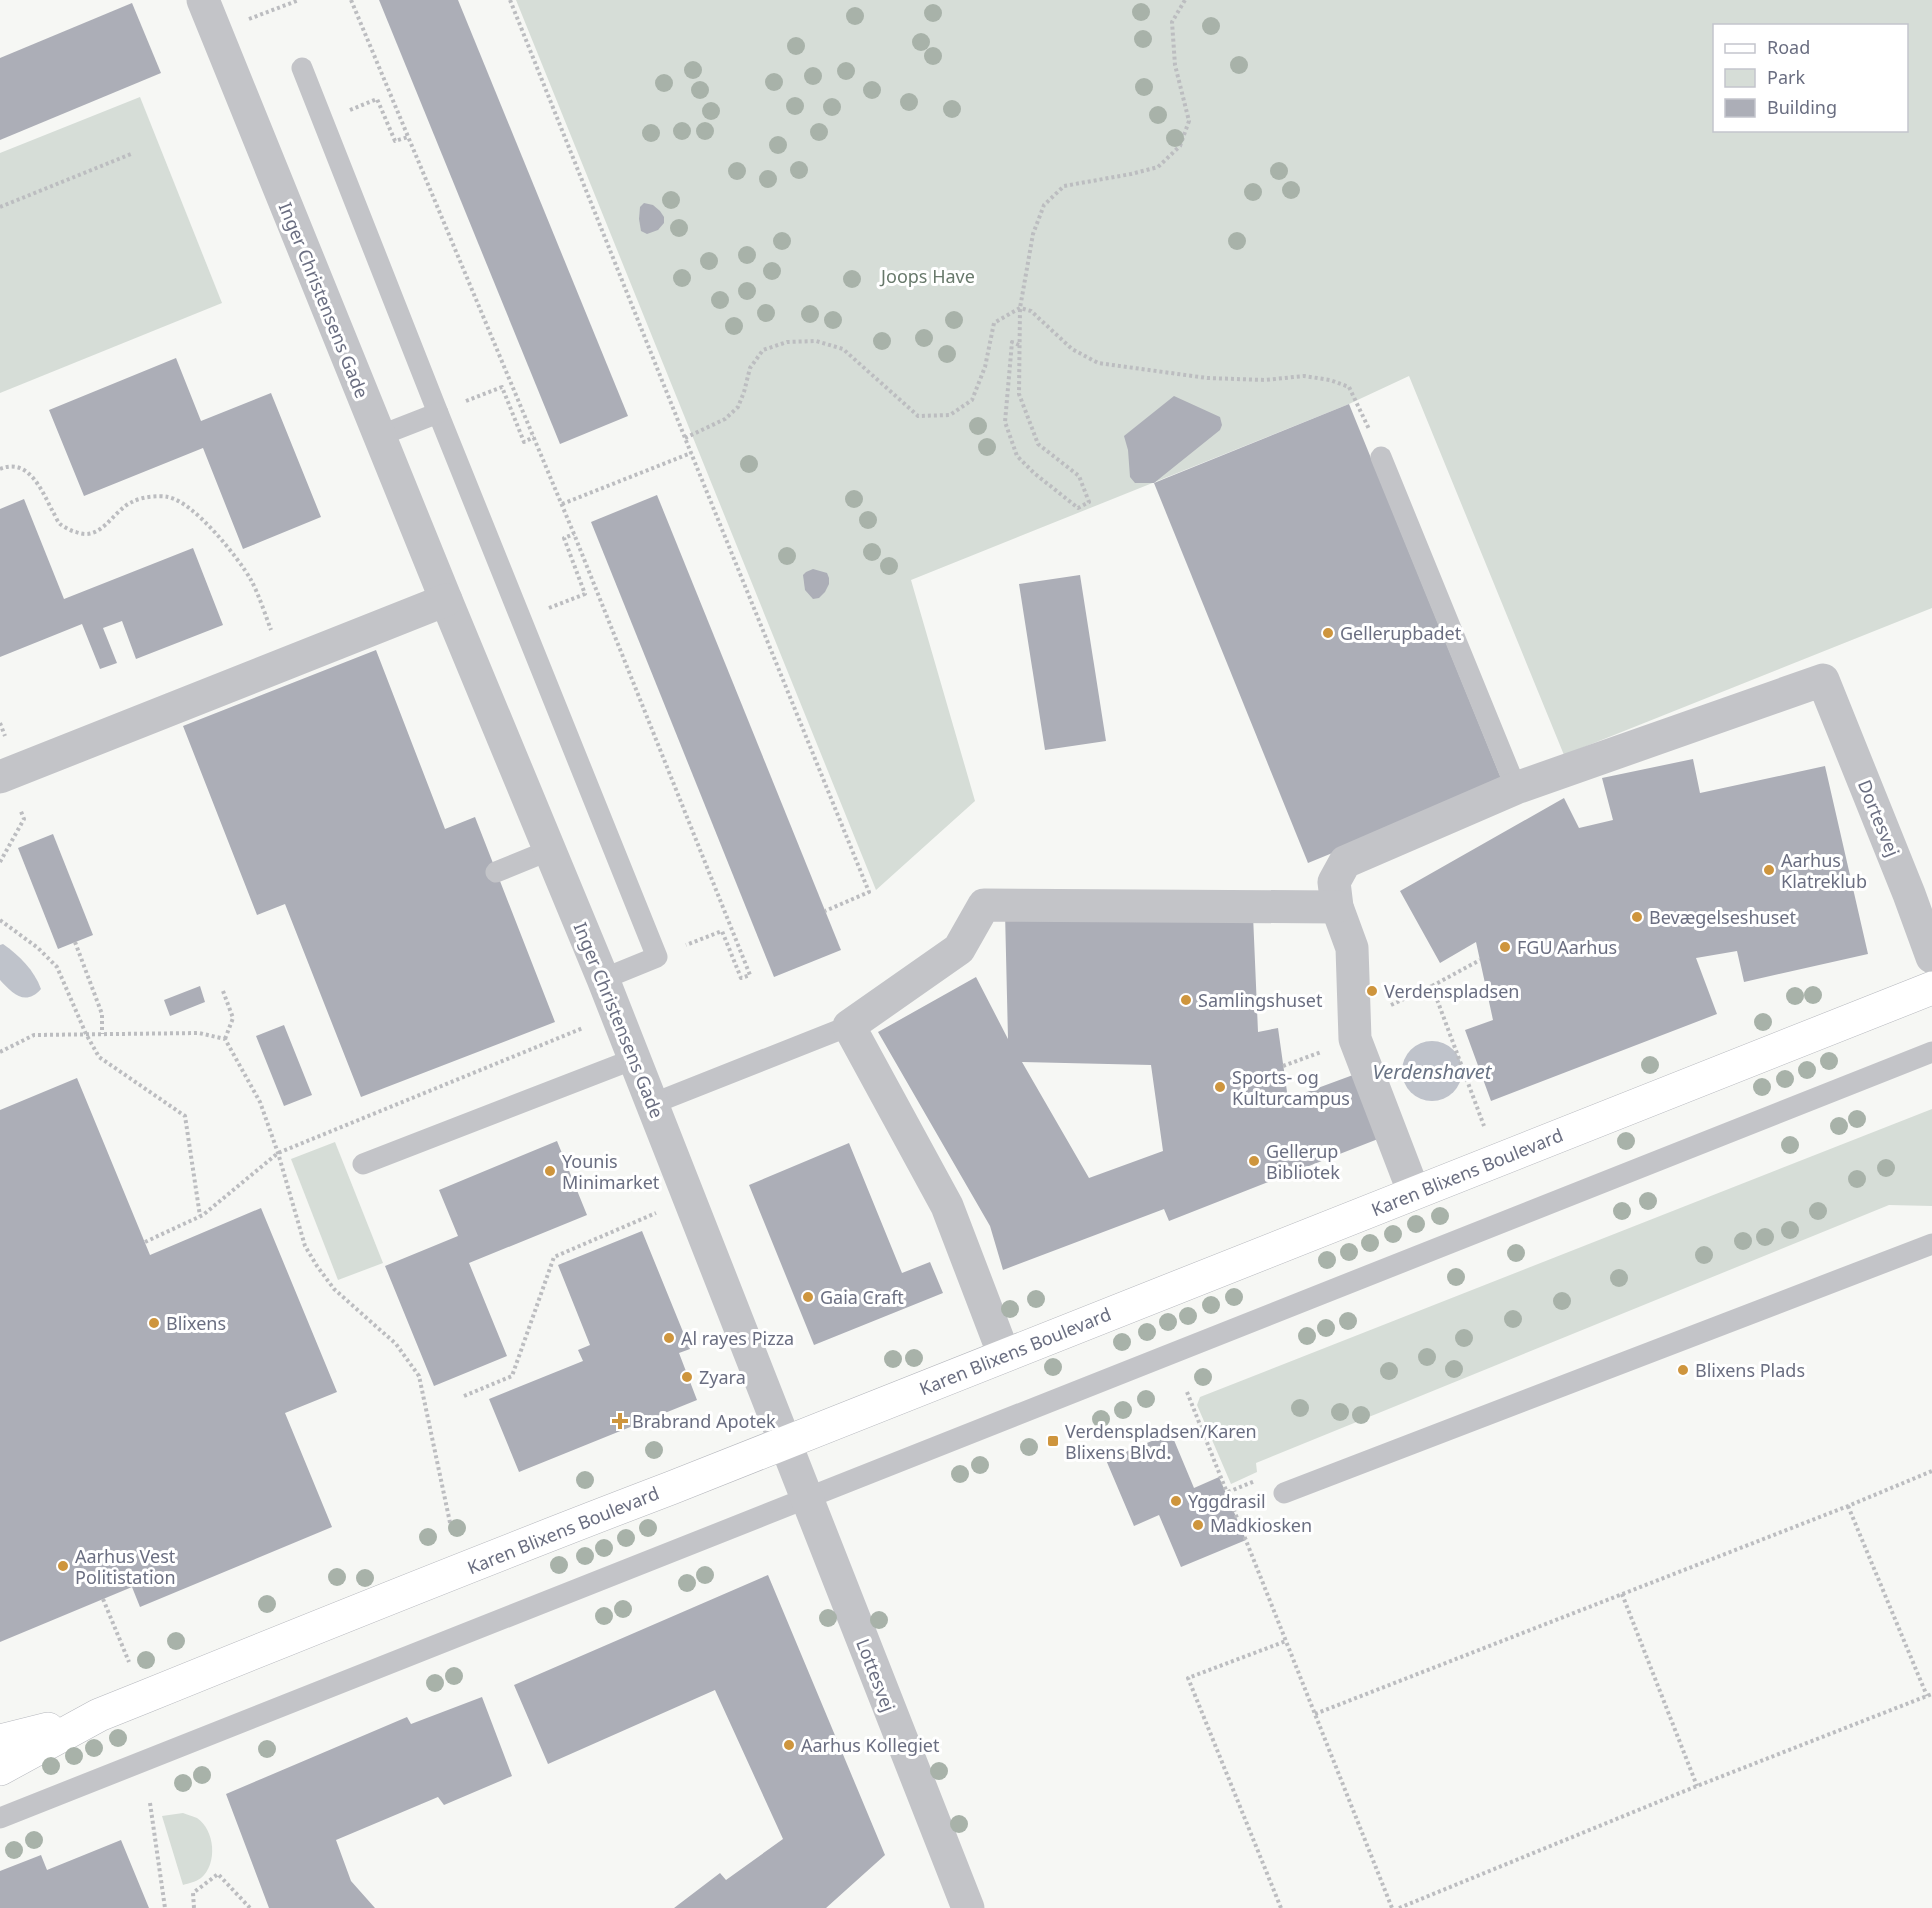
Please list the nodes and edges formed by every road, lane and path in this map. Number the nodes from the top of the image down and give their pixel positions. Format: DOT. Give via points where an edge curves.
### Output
graph roads {
  1 [pos="203,0"];
  2 [pos="299,0"];
  3 [pos="351,0"];
  4 [pos="510,0"];
  5 [pos="1185,0"];
  6 [pos="217,32"];
  7 [pos="302,68"];
  8 [pos="377,99"];
  9 [pos="408,137"];
  10 [pos="131,154"];
  11 [pos="0,207"];
  12 [pos="1020,308"];
  13 [pos="1019,345"];
  14 [pos="502,387"];
  15 [pos="438,413"];
  16 [pos="379,436"];
  17 [pos="534,438"];
  18 [pos="685,438"];
  19 [pos="691,453"];
  20 [pos="1381,457"];
  21 [pos="0,470"];
  22 [pos="562,504"];
  23 [pos="574,534"];
  24 [pos="446,600"];
  25 [pos="521,619"];
  26 [pos="285,664"];
  27 [pos="4,776"];
  28 [pos="1516,788"];
  29 [pos="550,850"];
  30 [pos="0,862"];
  31 [pos="496,872"];
  32 [pos="1337,907"];
  33 [pos="825,911"];
  34 [pos="0,920"];
  35 [pos="75,942"];
  36 [pos="657,957"];
  37 [pos="1932,957"];
  38 [pos="1480,960"];
  39 [pos="603,979"];
  40 [pos="1432,987"];
  41 [pos="1932,988"];
  42 [pos="223,991"];
  43 [pos="1355,1022"];
  44 [pos="849,1026"];
  45 [pos="86,1034"];
  46 [pos="102,1034"];
  47 [pos="566,1035"];
  48 [pos="225,1039"];
  49 [pos="0,1052"];
  50 [pos="1932,1052"];
  51 [pos="634,1059"];
  52 [pos="652,1104"];
  53 [pos="278,1153"];
  54 [pos="1496,1160"];
  55 [pos="363,1164"];
  56 [pos="1414,1193"];
  57 [pos="690,1199"];
  58 [pos="201,1216"];
  59 [pos="145,1242"];
  60 [pos="1932,1244"];
  61 [pos="1004,1355"];
  62 [pos="1187,1392"];
  63 [pos="464,1396"];
  64 [pos="785,1442"];
  65 [pos="1932,1471"];
  66 [pos="1263,1478"];
  67 [pos="1228,1492"];
  68 [pos="1284,1493"];
  69 [pos="807,1498"];
  70 [pos="1848,1506"];
  71 [pos="460,1571"];
  72 [pos="1622,1594"];
  73 [pos="103,1599"];
  74 [pos="1286,1641"];
  75 [pos="1929,1695"];
  76 [pos="144,1696"];
  77 [pos="1316,1714"];
  78 [pos="99,1715"];
  79 [pos="0,1741"];
  80 [pos="0,1769"];
  81 [pos="1697,1786"];
  82 [pos="150,1803"];
  83 [pos="0,1818"];
  84 [pos="165,1908"];
  85 [pos="195,1908"];
  86 [pos="250,1908"];
  87 [pos="968,1908"];
  88 [pos="1281,1908"];
  89 [pos="1392,1908"];
  90 [pos="1399,1908"];
  1 -- 6 [label="street, Inger Christensens Gade"];
  2 -- 6 [label="path"];
  3 -- 9 [label="path"];
  4 -- 18 [label="path"];
  5 -- 12 [label="path" via="1172,22 1175,65 1189,121 1180,146 1158,167 1064,186 1044,205 1034,234"];
  6 -- 16 [label="street, Inger Christensens Gade"];
  7 -- 15 [label="lane"];
  8 -- 9 [label="path" via="395,141"];
  9 -- 17 [label="path"];
  10 -- 11 [label="path"];
  12 -- 13 [label="path"];
  12 -- 18 [label="path" via="994,323 985,367 972,400 950,415 918,416 843,349 816,341 787,342 763,350 750,368 738,406 725,419"];
  12 -- 20 [label="path" via="1031,311 1072,349 1098,363 1207,378 1265,380 1304,376 1349,387"];
  13 -- 13 [label="path" via="1012,342 1005,422 1017,456 1078,508 1089,501 1079,476 1038,444 1019,394"];
  14 -- 17 [label="path" via="524,442"];
  15 -- 16 [label="lane"];
  15 -- 25 [label="lane"];
  16 -- 24 [label="street, Inger Christensens Gade"];
  17 -- 22 [label="path"];
  18 -- 19 [label="path"];
  19 -- 22 [label="path"];
  19 -- 33 [label="path" via="869,892"];
  20 -- 28 [label="lane"];
  21 -- 26 [label="path" via="21,467 36,481 59,523 77,533 94,533 133,501 169,497 182,504 240,562"];
  22 -- 23 [label="path"];
  23 -- 25 [label="path" via="564,538 585,594"];
  23 -- 36 [label="path" via="750,975 741,978 722,931"];
  24 -- 26 [label="street"];
  24 -- 29 [label="street, Inger Christensens Gade"];
  25 -- 36 [label="lane"];
  26 -- 27 [label="street"];
  27 -- 30 [label="path" via="24,819"];
  28 -- 32 [label="street" via="1346,862 1334,882"];
  28 -- 37 [label="street, Dortesvej" via="1823,680"];
  29 -- 31 [label="lane"];
  29 -- 39 [label="street, Inger Christensens Gade"];
  32 -- 43 [label="street" via="1352,948"];
  32 -- 44 [label="street" via="984,905 959,949"];
  34 -- 45 [label="path" via="57,967"];
  35 -- 46 [label="path" via="102,1014"];
  36 -- 39 [label="lane"];
  38 -- 40 [label="path"];
  39 -- 51 [label="street, Inger Christensens Gade"];
  40 -- 43 [label="path"];
  40 -- 54 [label="path"];
  41 -- 54 [label="street, Karen Blixens Boulevard"];
  42 -- 48 [label="path" via="232,1018"];
  43 -- 56 [label="street" via="1355,1039"];
  44 -- 52 [label="lane"];
  44 -- 61 [label="street" via="947,1206"];
  45 -- 46 [label="path"];
  45 -- 49 [label="path" via="34,1035"];
  45 -- 58 [label="path" via="105,1062 185,1116"];
  46 -- 48 [label="path" via="199,1032"];
  47 -- 53 [label="path"];
  48 -- 53 [label="path" via="260,1102"];
  50 -- 69 [label="lane"];
  51 -- 52 [label="street, Inger Christensens Gade"];
  51 -- 55 [label="lane"];
  52 -- 57 [label="street, Inger Christensens Gade"];
  53 -- 58 [label="path"];
  53 -- 71 [label="path" via="305,1246 316,1266 334,1289 396,1344 419,1376"];
  54 -- 56 [label="street, Karen Blixens Boulevard"];
  56 -- 61 [label="street, Karen Blixens Boulevard"];
  57 -- 63 [label="path" via="554,1257 512,1376"];
  57 -- 64 [label="street, Inger Christensens Gade"];
  58 -- 59 [label="path"];
  60 -- 68 [label="lane"];
  61 -- 64 [label="street, Karen Blixens Boulevard"];
  62 -- 74 [label="path"];
  64 -- 69 [label="street, Lottesvej"];
  64 -- 71 [label="street, Karen Blixens Boulevard"];
  65 -- 70 [label="path"];
  66 -- 67 [label="path"];
  69 -- 83 [label="lane"];
  69 -- 87 [label="street, Lottesvej"];
  70 -- 72 [label="path"];
  70 -- 75 [label="path"];
  71 -- 76 [label="street, Karen Blixens Boulevard"];
  72 -- 77 [label="path"];
  72 -- 81 [label="path"];
  73 -- 76 [label="path"];
  74 -- 77 [label="path"];
  74 -- 88 [label="path" via="1188,1678"];
  75 -- 81 [label="path"];
  76 -- 78 [label="street, Karen Blixens Boulevard"];
  77 -- 89 [label="path"];
  78 -- 79 [label="street, Karen Blixens Boulevard"];
  78 -- 80 [label="street, Karen Blixens Boulevard"];
  81 -- 90 [label="path"];
  82 -- 84 [label="path"];
  85 -- 86 [label="path" via="193,1893 218,1874"];
}
